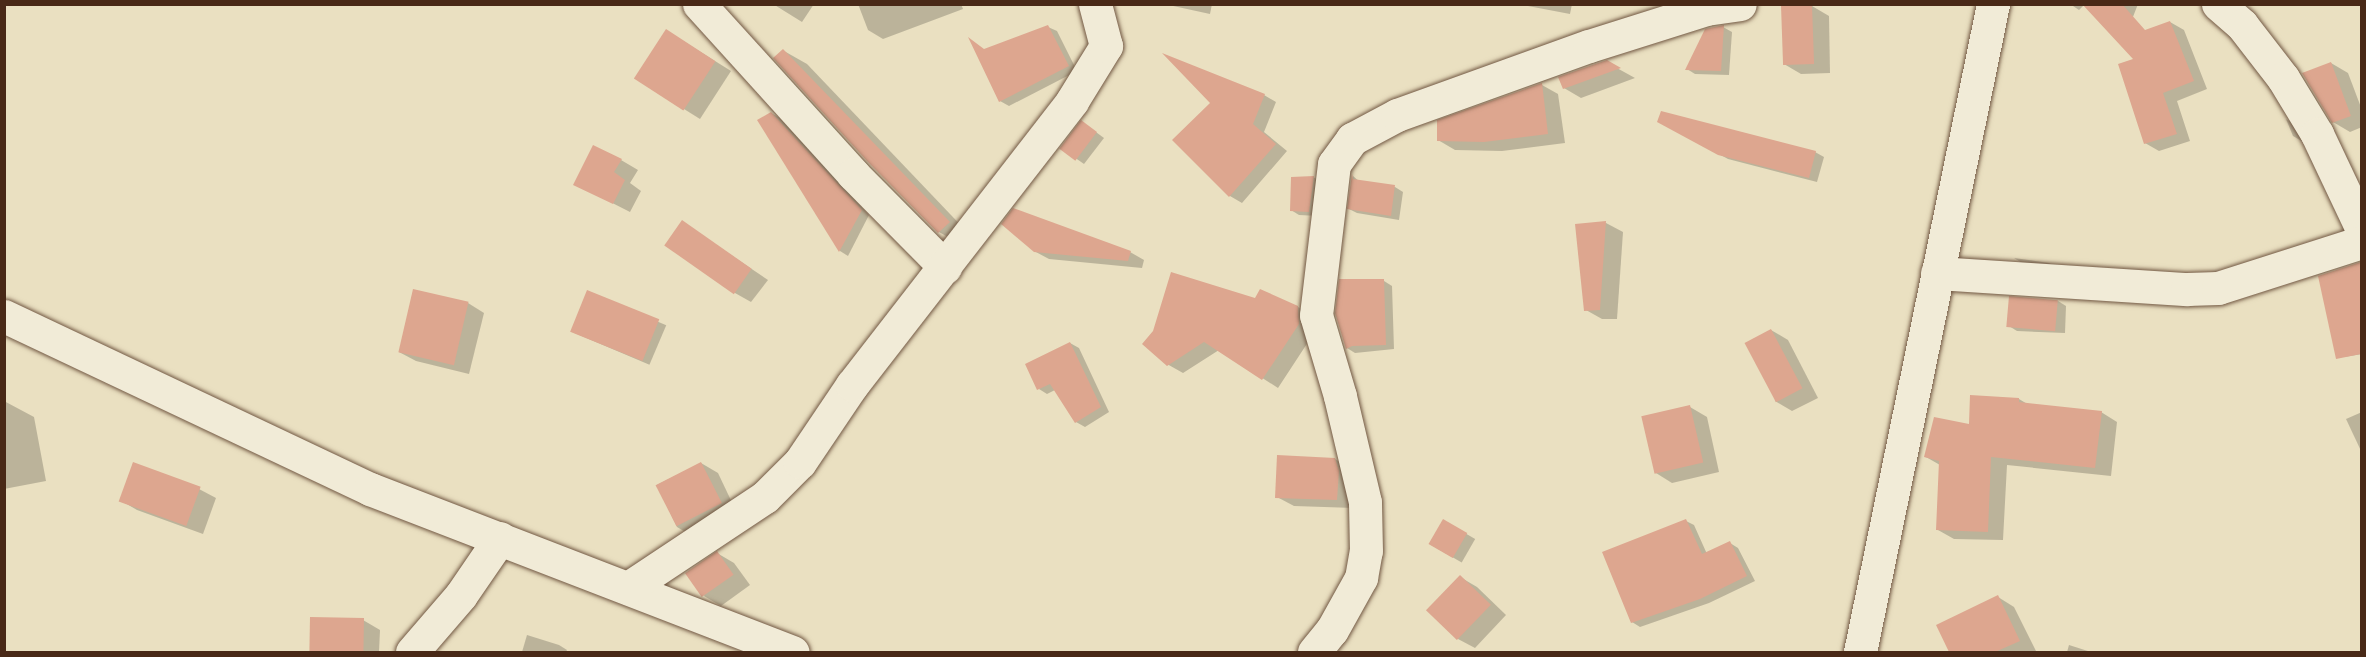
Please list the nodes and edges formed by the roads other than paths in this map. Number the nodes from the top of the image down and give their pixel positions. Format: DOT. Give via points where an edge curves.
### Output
graph roads {
  1 [pos="699,4"];
  2 [pos="1095,4"];
  3 [pos="1740,4"];
  4 [pos="1993,4"];
  5 [pos="2217,4"];
  6 [pos="2361,229"];
  7 [pos="2361,242"];
  8 [pos="945,267"];
  9 [pos="1938,273"];
  10 [pos="4,316"];
  11 [pos="500,538"];
  12 [pos="628,588"];
  13 [pos="412,652"];
  14 [pos="794,652"];
  15 [pos="1314,652"];
  16 [pos="1860,652"];
  1 -- 8 [label="street" via="853,174"];
  2 -- 8 [label="street" via="1106,46 1101,56 1072,101"];
  3 -- 15 [label="street" via="1706,9 1599,42 1397,115 1352,139 1334,164 1316,315 1365,502 1366,551 1361,579 1332,630"];
  4 -- 9 [label="street"];
  5 -- 6 [label="street" via="2242,25 2283,78 2317,134"];
  7 -- 9 [label="street" via="2218,288"];
  8 -- 12 [label="street" via="852,385 800,462 765,497"];
  9 -- 16 [label="street"];
  10 -- 11 [label="street" via="370,489"];
  11 -- 12 [label="street"];
  11 -- 13 [label="street" via="461,595"];
  12 -- 14 [label="street"];
}
